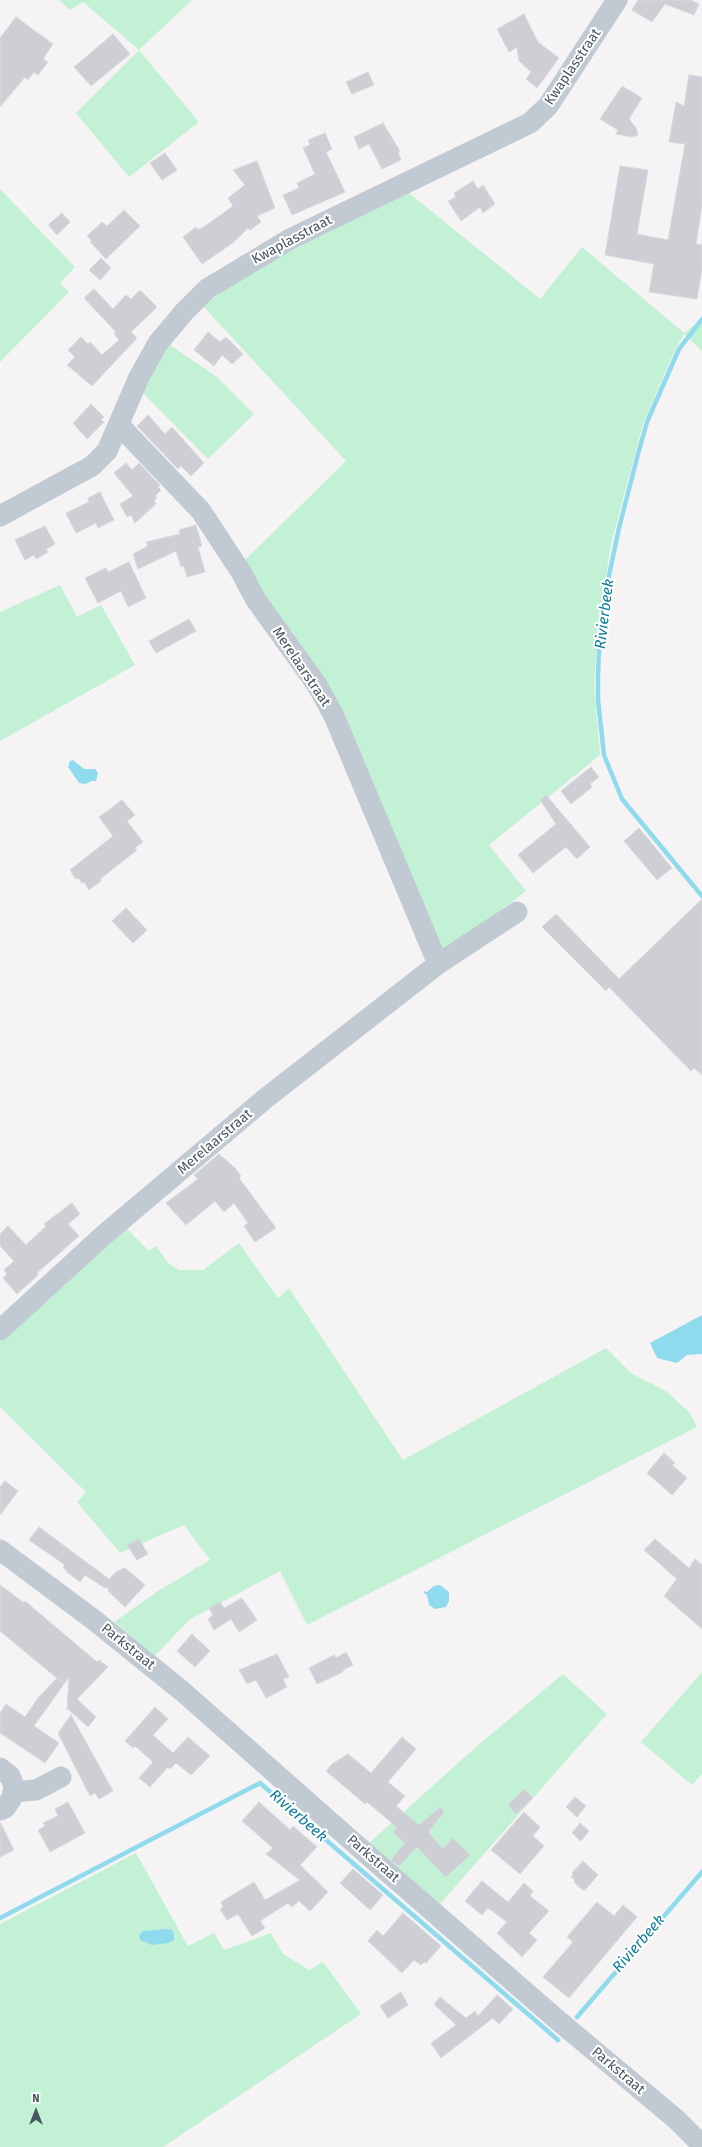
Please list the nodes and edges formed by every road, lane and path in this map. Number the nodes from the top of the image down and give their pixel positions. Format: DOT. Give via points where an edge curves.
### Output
graph roads {
  1 [pos="617,0"];
  2 [pos="120,425"];
  3 [pos="0,516"];
  4 [pos="517,912"];
  5 [pos="438,964"];
  6 [pos="0,1330"];
  7 [pos="0,1550"];
  8 [pos="0,1768"];
  9 [pos="61,1777"];
  10 [pos="13,1792"];
  11 [pos="0,1810"];
  12 [pos="702,2145"];
  1 -- 2 [label="street, Kwaplasstraat" via="548,106 530,123 290,239 207,289 158,343 139,378"];
  2 -- 3 [label="street, Kwaplasstraat" via="107,451 92,466"];
  2 -- 5 [label="street, Merelaarstraat" via="201,511 256,600 317,685 334,716"];
  4 -- 5 [label="street, Merelaarstraat"];
  5 -- 6 [label="street, Merelaarstraat" via="266,1098 105,1234"];
  7 -- 12 [label="street, Parkstraat" via="94,1620 182,1691 384,1870 677,2120"];
  8 -- 10 [label="street" via="10,1776 14,1786"];
  9 -- 10 [label="street" via="36,1790"];
  10 -- 11 [label="street" via="5,1808"];
}
